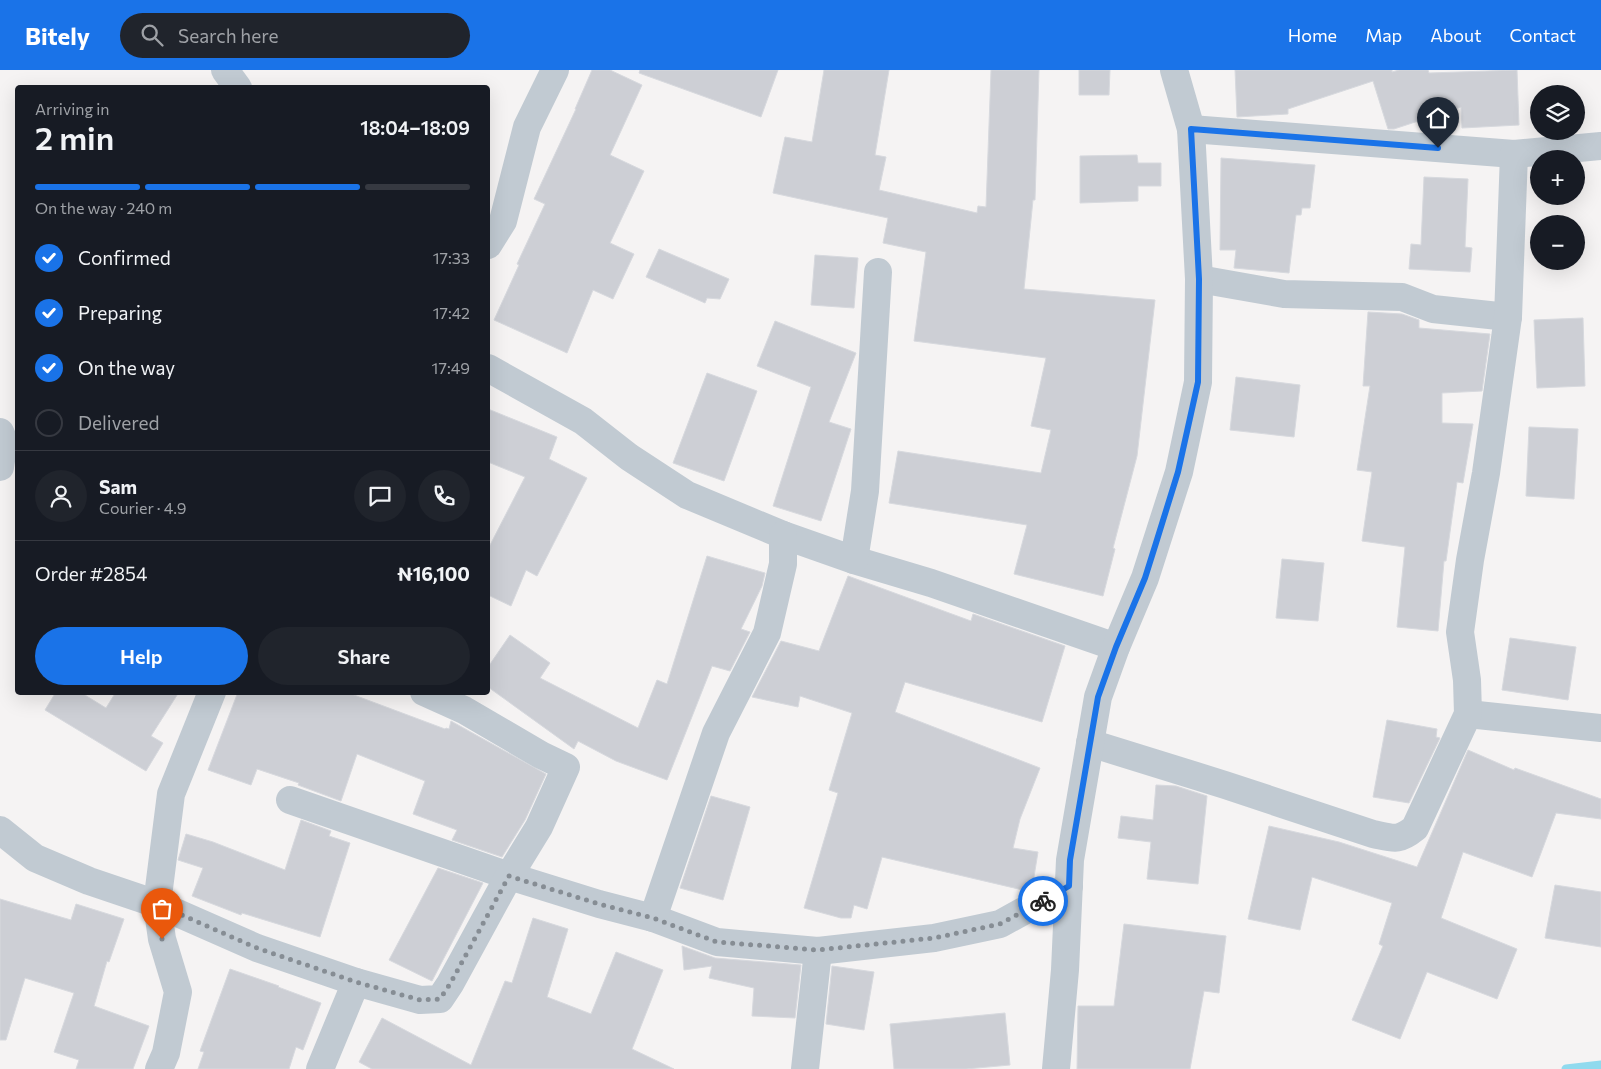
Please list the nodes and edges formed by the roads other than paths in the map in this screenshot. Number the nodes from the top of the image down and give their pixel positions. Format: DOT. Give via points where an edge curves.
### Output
graph roads {
  1 [pos="226,70"];
  2 [pos="247,70"];
  3 [pos="555,70"];
  4 [pos="1174,70"];
  5 [pos="236,85"];
  6 [pos="251,85"];
  7 [pos="1191,129"];
  8 [pos="1601,146"];
  9 [pos="1514,154"];
  10 [pos="490,242"];
  11 [pos="878,272"];
  12 [pos="1199,279"];
  13 [pos="1508,317"];
  14 [pos="490,369"];
  15 [pos="0,432"];
  16 [pos="0,467"];
  17 [pos="783,535"];
  18 [pos="854,560"];
  19 [pos="1116,647"];
  20 [pos="211,695"];
  21 [pos="431,695"];
  22 [pos="1468,714"];
  23 [pos="1601,728"];
  24 [pos="1090,743"];
  25 [pos="290,800"];
  26 [pos="0,830"];
  27 [pos="509,876"];
  28 [pos="1069,886"];
  29 [pos="157,904"];
  30 [pos="653,918"];
  31 [pos="818,950"];
  32 [pos="356,982"];
  33 [pos="159,1069"];
  34 [pos="320,1069"];
  35 [pos="805,1069"];
  36 [pos="1056,1069"];
  1 -- 5 [label="street"];
  2 -- 6 [label="street"];
  3 -- 10 [label="street" via="527,127 503,221"];
  4 -- 7 [label="street"];
  7 -- 9 [label="street"];
  7 -- 12 [label="street"];
  8 -- 9 [label="street"];
  9 -- 13 [label="street"];
  11 -- 18 [label="street" via="865,491"];
  12 -- 13 [label="street" via="1284,294 1402,297 1434,309"];
  12 -- 19 [label="street" via="1198,382 1178,472 1145,578"];
  13 -- 22 [label="street" via="1460,632"];
  14 -- 17 [label="street" via="583,421 629,457 687,495"];
  15 -- 16 [label="street" via="4,441"];
  17 -- 18 [label="street"];
  17 -- 30 [label="street" via="782,564 767,633 716,733"];
  18 -- 19 [label="street"];
  19 -- 24 [label="street" via="1098,697"];
  20 -- 29 [label="street" via="171,794"];
  21 -- 27 [label="street" via="566,767 538,827"];
  22 -- 23 [label="street"];
  22 -- 24 [label="street" via="1415,828 1405,836 1394,838"];
  24 -- 28 [label="street" via="1070,860"];
  25 -- 27 [label="street"];
  26 -- 29 [label="street" via="35,858"];
  27 -- 30 [label="street"];
  27 -- 32 [label="street" via="440,999 420,1000"];
  28 -- 31 [label="street" via="1000,924 934,938"];
  28 -- 36 [label="street"];
  29 -- 32 [label="street" via="257,948"];
  29 -- 33 [label="street" via="162,939 178,992 166,1054"];
  30 -- 31 [label="street" via="717,942"];
  31 -- 35 [label="street"];
  32 -- 34 [label="street"];
}
